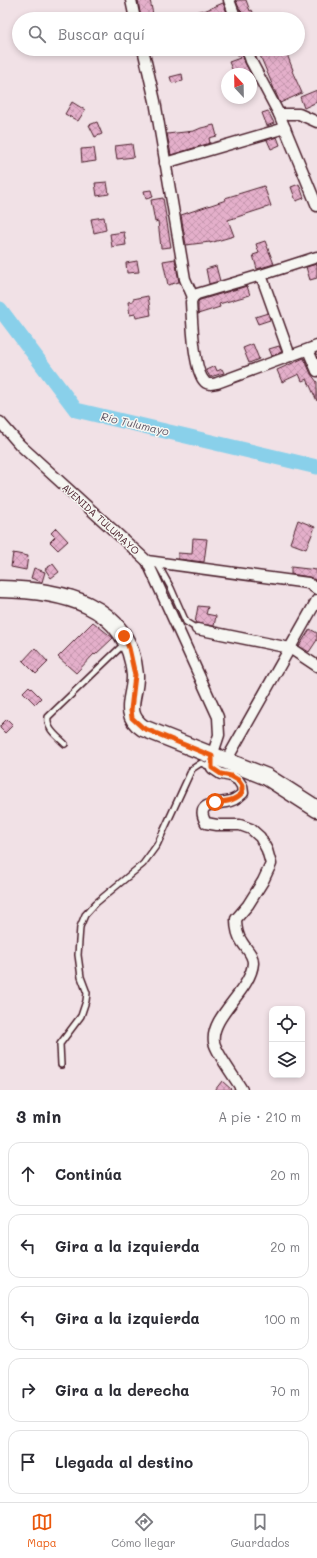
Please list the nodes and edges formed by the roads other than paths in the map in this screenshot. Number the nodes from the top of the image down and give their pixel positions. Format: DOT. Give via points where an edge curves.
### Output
graph roads {
  1 [pos="131,0"];
  2 [pos="229,0"];
  3 [pos="134,12"];
  4 [pos="233,12"];
  5 [pos="145,56"];
  6 [pos="249,56"];
  7 [pos="279,114"];
  8 [pos="317,122"];
  9 [pos="285,128"];
  10 [pos="165,163"];
  11 [pos="317,206"];
  12 [pos="317,257"];
  13 [pos="261,275"];
  14 [pos="193,297"];
  15 [pos="313,348"];
  16 [pos="290,356"];
  17 [pos="317,370"];
  18 [pos="0,422"];
  19 [pos="152,562"];
  20 [pos="0,589"];
  21 [pos="317,589"];
  22 [pos="317,600"];
  23 [pos="197,629"];
  24 [pos="126,642"];
  25 [pos="290,648"];
  26 [pos="317,666"];
  27 [pos="65,744"];
  28 [pos="217,762"];
  29 [pos="317,809"];
  30 [pos="60,1065"];
  31 [pos="242,1090"];
  1 -- 3 [label="street"];
  2 -- 4 [label="street"];
  5 -- 10 [label="street" via="156,102"];
  6 -- 7 [label="street"];
  7 -- 8 [label="street" via="299,114"];
  7 -- 9 [label="street"];
  9 -- 10 [label="street"];
  9 -- 11 [label="street"];
  10 -- 14 [label="street" via="185,279"];
  12 -- 13 [label="street"];
  13 -- 14 [label="street"];
  13 -- 16 [label="street"];
  14 -- 16 [label="street" via="191,302 195,354 205,382 217,383"];
  15 -- 16 [label="street"];
  15 -- 17 [label="street"];
  18 -- 19 [label="street, AVENIDA TULUMAYO" via="20,445"];
  19 -- 21 [label="street" via="308,583"];
  19 -- 23 [label="lane" via="171,588 186,622"];
  19 -- 28 [label="street" via="218,717"];
  20 -- 24 [label="main road" via="50,593 81,602 111,620"];
  22 -- 25 [label="street"];
  23 -- 25 [label="street"];
  24 -- 27 [label="lane" via="48,717 50,729"];
  24 -- 28 [label="main road" via="135,675 132,718 143,728"];
  25 -- 26 [label="street"];
  25 -- 28 [label="street"];
  28 -- 29 [label="main road" via="267,777"];
  28 -- 30 [label="lane" via="201,763 192,769 157,845 143,864 85,915 80,927 78,955 81,977 87,993 86,1001 81,1016 60,1044"];
  28 -- 31 [label="street" via="221,774 238,780 242,786 242,793 237,798 215,802 204,808 203,817 206,823 240,825 252,829 260,837 271,864 248,905 236,918 236,930 253,963 247,981 214,1033 214,1044"];
}
